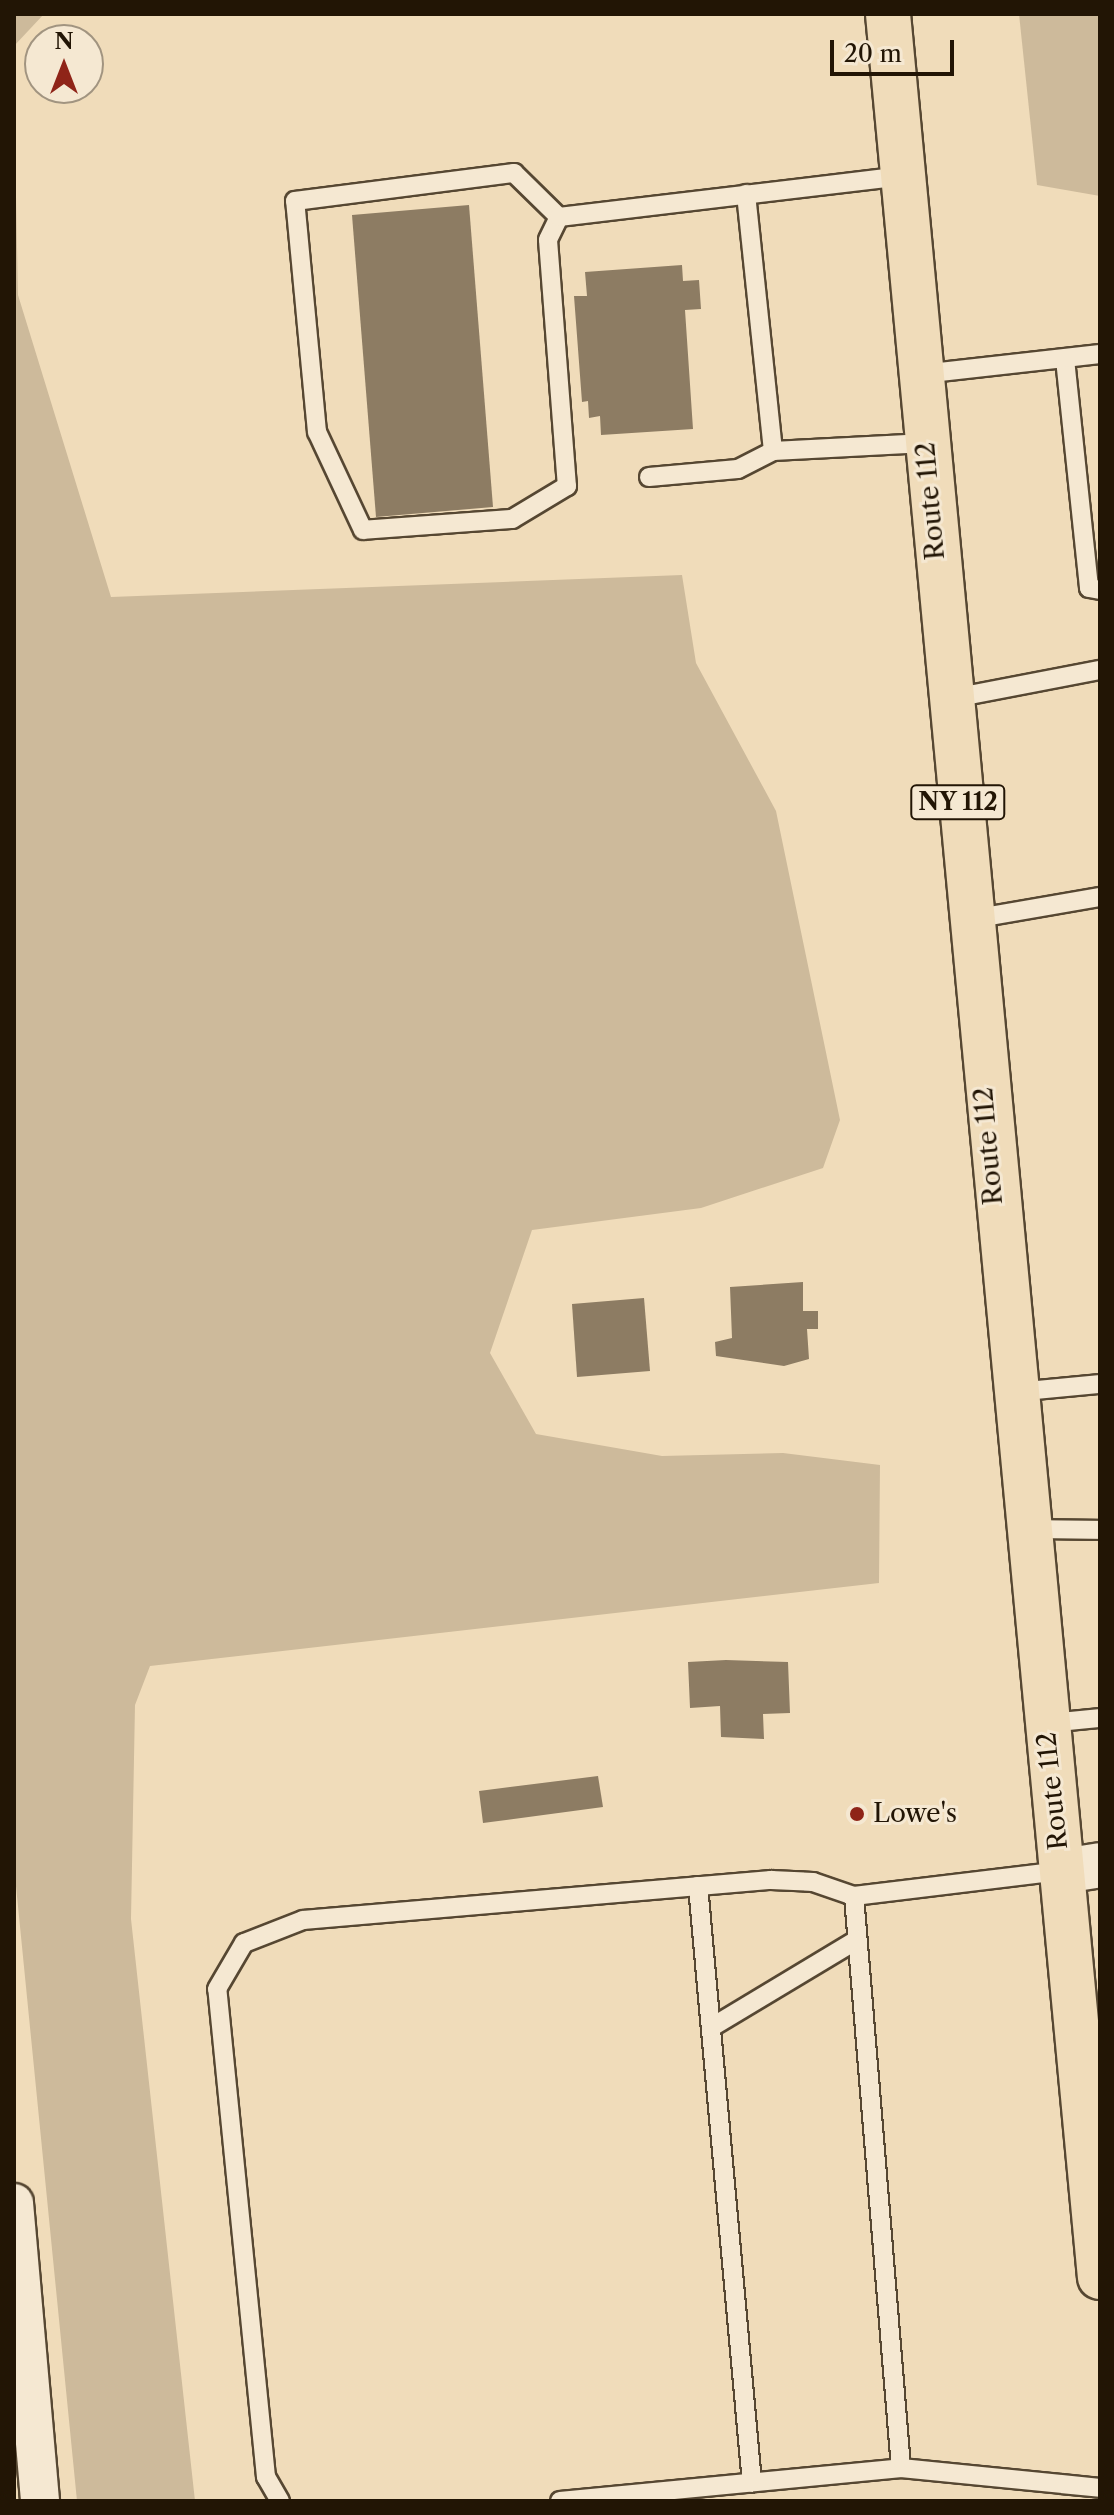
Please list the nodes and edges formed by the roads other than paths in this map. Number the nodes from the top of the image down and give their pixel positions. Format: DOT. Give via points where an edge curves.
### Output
graph roads {
  1 [pos="888,14"];
  2 [pos="901,176"];
  3 [pos="746,194"];
  4 [pos="559,217"];
  5 [pos="1100,354"];
  6 [pos="1065,359"];
  7 [pos="919,374"];
  8 [pos="926,443"];
  9 [pos="773,451"];
  10 [pos="649,477"];
  11 [pos="1100,590"];
  12 [pos="1100,670"];
  13 [pos="949,699"];
  14 [pos="1100,897"];
  15 [pos="969,920"];
  16 [pos="1100,1384"];
  17 [pos="1013,1392"];
  18 [pos="1026,1529"];
  19 [pos="1100,1530"];
  20 [pos="1100,1718"];
  21 [pos="1046,1723"];
  22 [pos="1081,1868"];
  23 [pos="698,1886"];
  24 [pos="854,1896"];
  25 [pos="857,1940"];
  26 [pos="712,2027"];
  27 [pos="14,2203"];
  28 [pos="1099,2249"];
  29 [pos="17,2262"];
  30 [pos="901,2468"];
  31 [pos="752,2483"];
  32 [pos="1100,2488"];
  33 [pos="40,2501"];
  34 [pos="280,2501"];
  35 [pos="560,2501"];
  1 -- 2 [label="main road, Route 112 / NY 112"];
  2 -- 3 [label="lane"];
  2 -- 7 [label="main road, Route 112 / NY 112"];
  3 -- 4 [label="lane"];
  3 -- 9 [label="lane"];
  4 -- 4 [label="lane" via="514,173 295,201 317,432 363,530 512,519 567,486 548,240"];
  5 -- 6 [label="lane"];
  6 -- 7 [label="lane"];
  6 -- 11 [label="lane" via="1089,588"];
  7 -- 8 [label="main road, Route 112 / NY 112"];
  8 -- 9 [label="lane"];
  8 -- 13 [label="main road, Route 112 / NY 112"];
  9 -- 10 [label="lane" via="738,469"];
  12 -- 13 [label="lane"];
  13 -- 15 [label="main road, Route 112 / NY 112"];
  14 -- 15 [label="lane"];
  15 -- 17 [label="main road, Route 112 / NY 112"];
  16 -- 17 [label="lane"];
  17 -- 18 [label="main road, Route 112 / NY 112"];
  18 -- 19 [label="lane"];
  18 -- 21 [label="main road, Route 112 / NY 112"];
  20 -- 21 [label="lane"];
  21 -- 22 [label="main road, Route 112 / NY 112"];
  22 -- 24 [label="lane"];
  22 -- 28 [label="main road, Route 112 / NY 112"];
  23 -- 24 [label="lane" via="813,1882"];
  23 -- 26 [label="lane"];
  23 -- 34 [label="lane" via="303,1920 244,1943 226,1963 217,1989 266,2477"];
  24 -- 25 [label="lane"];
  25 -- 26 [label="lane"];
  25 -- 30 [label="lane"];
  26 -- 31 [label="lane"];
  27 -- 29 [label="street"];
  29 -- 33 [label="street"];
  30 -- 31 [label="lane"];
  30 -- 32 [label="lane"];
  31 -- 35 [label="lane"];
}
